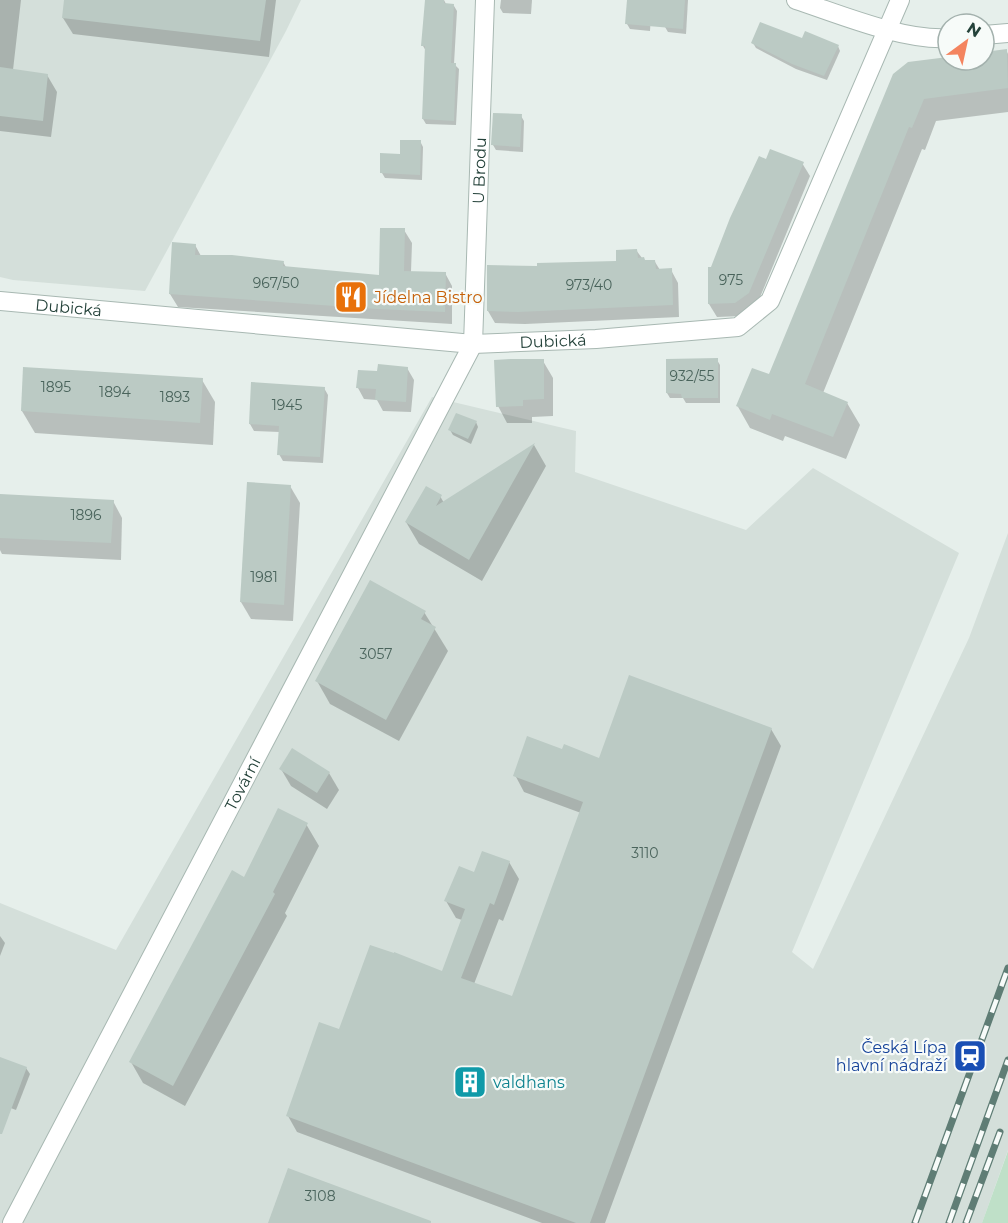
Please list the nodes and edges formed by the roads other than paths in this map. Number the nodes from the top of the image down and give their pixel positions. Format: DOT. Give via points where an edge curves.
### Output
graph roads {
  1 [pos="485,0"];
  2 [pos="796,0"];
  3 [pos="900,0"];
  4 [pos="888,30"];
  5 [pos="936,38"];
  6 [pos="0,301"];
  7 [pos="473,344"];
  8 [pos="12,1223"];
  1 -- 7 [label="street, U Brodu"];
  2 -- 4 [label="street"];
  3 -- 4 [label="street, Dubická"];
  4 -- 5 [label="street"];
  4 -- 7 [label="street, Dubická" via="770,301 738,327"];
  6 -- 7 [label="street, Dubická"];
  7 -- 8 [label="street, Tovární"];
}
